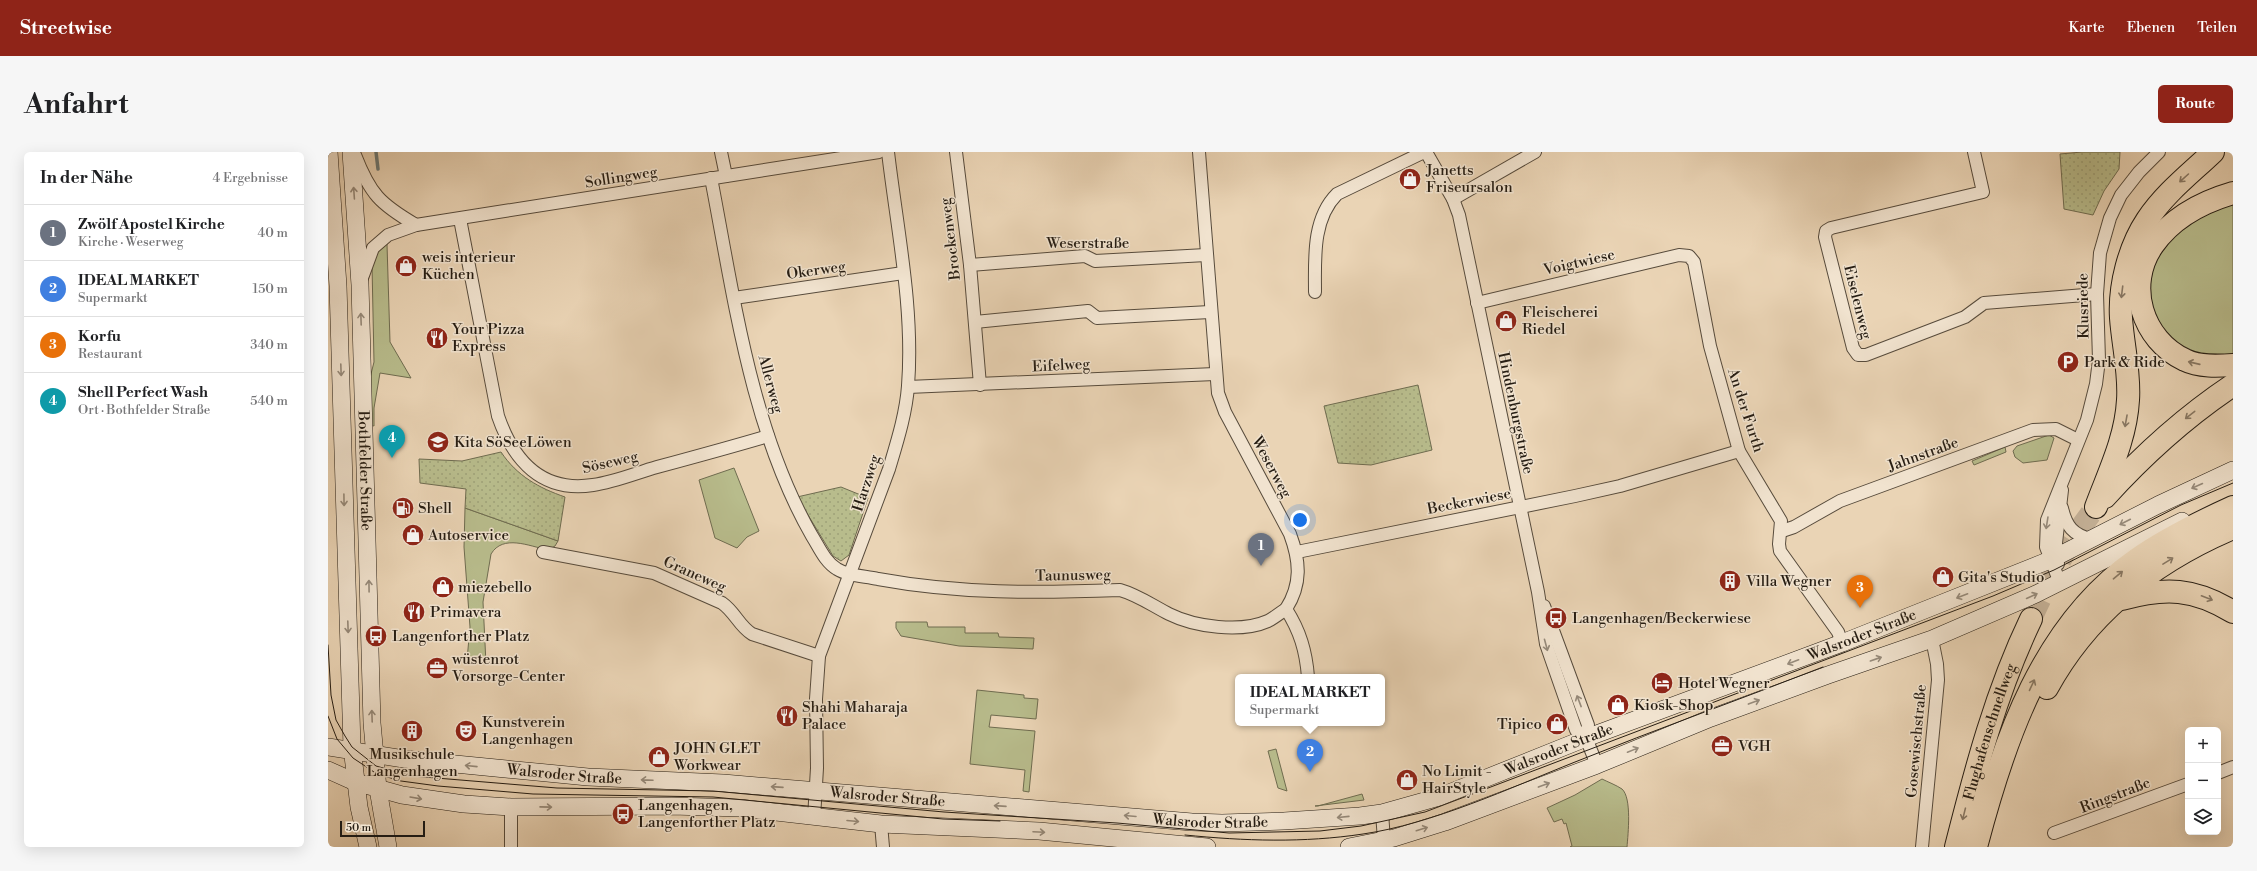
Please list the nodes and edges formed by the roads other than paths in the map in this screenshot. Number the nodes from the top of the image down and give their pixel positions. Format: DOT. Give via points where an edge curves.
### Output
graph roads {
  1 [pos="329,152"];
  2 [pos="352,152"];
  3 [pos="721,152"];
  4 [pos="879,152"];
  5 [pos="888,152"];
  6 [pos="956,152"];
  7 [pos="1199,152"];
  8 [pos="1425,152"];
  9 [pos="1535,152"];
  10 [pos="1974,152"];
  11 [pos="2159,152"];
  12 [pos="2213,152"];
  13 [pos="726,176"];
  14 [pos="711,178"];
  15 [pos="2233,193"];
  16 [pos="1454,199"];
  17 [pos="460,219"];
  18 [pos="416,225"];
  19 [pos="357,232"];
  20 [pos="331,234"];
  21 [pos="1206,255"];
  22 [pos="1689,256"];
  23 [pos="970,265"];
  24 [pos="903,273"];
  25 [pos="360,285"];
  26 [pos="1316,292"];
  27 [pos="2097,294"];
  28 [pos="734,298"];
  29 [pos="1477,303"];
  30 [pos="1210,312"];
  31 [pos="975,322"];
  32 [pos="2233,365"];
  33 [pos="1215,374"];
  34 [pos="980,385"];
  35 [pos="2233,385"];
  36 [pos="908,386"];
  37 [pos="768,436"];
  38 [pos="2078,440"];
  39 [pos="1739,451"];
  40 [pos="2233,470"];
  41 [pos="2065,473"];
  42 [pos="2061,502"];
  43 [pos="2233,502"];
  44 [pos="2233,506"];
  45 [pos="1520,508"];
  46 [pos="2233,528"];
  47 [pos="1782,531"];
  48 [pos="2091,539"];
  49 [pos="543,552"];
  50 [pos="1297,552"];
  51 [pos="2054,559"];
  52 [pos="849,573"];
  53 [pos="2060,582"];
  54 [pos="2115,600"];
  55 [pos="1286,609"];
  56 [pos="2233,612"];
  57 [pos="2030,618"];
  58 [pos="1932,639"];
  59 [pos="1842,643"];
  60 [pos="819,656"];
  61 [pos="1308,674"];
  62 [pos="1586,738"];
  63 [pos="328,748"];
  64 [pos="353,752"];
  65 [pos="375,755"];
  66 [pos="1597,765"];
  67 [pos="2233,767"];
  68 [pos="328,770"];
  69 [pos="2221,772"];
  70 [pos="1996,773"];
  71 [pos="355,782"];
  72 [pos="2185,785"];
  73 [pos="378,789"];
  74 [pos="816,790"];
  75 [pos="511,807"];
  76 [pos="1382,812"];
  77 [pos="814,818"];
  78 [pos="881,824"];
  79 [pos="2054,834"];
  80 [pos="1384,844"];
  81 [pos="368,847"];
  82 [pos="388,847"];
  83 [pos="512,847"];
  84 [pos="883,847"];
  85 [pos="1207,847"];
  86 [pos="1349,847"];
  87 [pos="1922,847"];
  88 [pos="1956,847"];
  89 [pos="1976,847"];
  1 -- 20 [label="main road, Bothfelder Straße"];
  2 -- 18 [label="street" via="372,192 388,208"];
  19 -- 2 [label="main road, Bothfelder Straße, one-way"];
  3 -- 13 [label="street"];
  4 -- 13 [label="street, Sollingweg"];
  5 -- 24 [label="street, Harzweg"];
  6 -- 23 [label="street, Brockenweg"];
  7 -- 21 [label="street, Weserweg"];
  8 -- 16 [label="street, Hindenburgstraße"];
  8 -- 26 [label="street" via="1337,194 1330,200 1317,238"];
  9 -- 16 [label="street"];
  10 -- 27 [label="street, Eiselenweg" via="1983,192 1826,231 1825,237 1853,348 1858,355 1866,355 1964,317 1984,303"];
  11 -- 27 [label="street, Klusriede" via="2128,186 2110,218 2100,253"];
  12 -- 35 [label="highway" via="2161,201 2147,220 2131,254 2122,295 2121,318 2128,375 2126,420 2122,441 2096,507 2162,438"];
  13 -- 14 [label="street, Sollingweg"];
  14 -- 17 [label="street, Sollingweg"];
  14 -- 28 [label="street, Allerweg"];
  32 -- 15 [label="highway, one-way" via="2205,365 2186,361 2170,352 2156,339 2146,323 2138,289 2145,260 2152,245 2164,231 2195,208 2212,199"];
  16 -- 29 [label="street, Hindenburgstraße"];
  17 -- 18 [label="street, Sollingweg"];
  17 -- 37 [label="street, Söseweg" via="498,416 504,434 517,455 534,472 562,484 594,485"];
  18 -- 25 [label="street, Sollingweg" via="388,235 373,248"];
  19 -- 20 [label="street"];
  19 -- 25 [label="main road, Bothfelder Straße"];
  20 -- 64 [label="main road, Bothfelder Straße, one-way"];
  21 -- 23 [label="street, Weserstraße" via="1095,261 1085,256"];
  21 -- 30 [label="street, Weserweg"];
  22 -- 29 [label="street, Voigtwiese" via="1679,255"];
  22 -- 39 [label="street, An der Furth" via="1694,262 1710,346"];
  23 -- 31 [label="street, Brockenweg"];
  24 -- 28 [label="street, Okerweg"];
  24 -- 36 [label="street, Harzweg" via="909,345"];
  65 -- 25 [label="main road, Bothfelder Straße, one-way"];
  27 -- 38 [label="street, Klusriede" via="2099,360 2092,402"];
  28 -- 37 [label="street, Allerweg"];
  29 -- 45 [label="street, Hindenburgstraße"];
  30 -- 31 [label="street" via="1097,318 1088,311"];
  30 -- 33 [label="street, Weserweg"];
  31 -- 34 [label="street, Brockenweg"];
  33 -- 34 [label="street, Eifelweg"];
  33 -- 50 [label="street, Weserweg" via="1224,412 1290,534"];
  34 -- 36 [label="street, Eifelweg"];
  36 -- 52 [label="street, Harzweg" via="889,469"];
  37 -- 52 [label="street, Allerweg" via="793,503 827,561 837,570"];
  38 -- 41 [label="street, Klusriede"];
  38 -- 47 [label="street, Jahnstraße" via="2056,429 2033,430 1840,501"];
  39 -- 45 [label="street, Beckerwiese" via="1620,486"];
  39 -- 47 [label="street, An der Furth" via="1781,521"];
  40 -- 48 [label="main road, Walsroder Straße, one-way" via="2158,504"];
  41 -- 42 [label="street, Klusriede"];
  41 -- 51 [label="street, Klusriede, one-way" via="2047,520 2045,539"];
  42 -- 48 [label="street, Klusriede" via="2067,526 2075,534"];
  42 -- 51 [label="street, Klusriede"];
  43 -- 53 [label="main road, Walsroder Straße" via="2192,516"];
  70 -- 44 [label="highway, Flughafenschnellweg, one-way" via="2036,678 2065,630 2089,602 2136,560 2162,542"];
  45 -- 50 [label="street, Beckerwiese"];
  45 -- 62 [label="street, Hindenburgstraße" via="1549,655 1576,730"];
  54 -- 46 [label="highway, one-way" via="2170,559"];
  47 -- 59 [label="street, An der Furth" via="1780,551 1838,632"];
  48 -- 51 [label="main road, Walsroder Straße"];
  49 -- 60 [label="street, Graneweg" via="654,573 722,603 731,609 743,628 752,634"];
  50 -- 55 [label="street, Weserweg" via="1298,580 1295,596"];
  51 -- 53 [label="street, Klusriede"];
  51 -- 59 [label="main road, Walsroder Straße, one-way"];
  52 -- 55 [label="street, Taunusweg" via="949,590 1039,593 1120,590 1133,593 1187,622 1204,626 1242,626 1267,621"];
  52 -- 60 [label="street, Harzweg"];
  58 -- 53 [label="main road, Walsroder Straße, one-way"];
  54 -- 56 [label="highway, one-way" via="2150,591 2184,591 2218,603"];
  54 -- 70 [label="highway" via="2085,633 2053,676 2013,755"];
  55 -- 61 [label="street" via="1297,626 1305,651"];
  57 -- 88 [label="highway, Flughafenschnellweg, one-way" via="1996,700"];
  66 -- 58 [label="main road, Walsroder Straße, one-way" via="1711,718"];
  58 -- 87 [label="street, Gosewischstraße" via="1938,680"];
  59 -- 62 [label="main road, Walsroder Straße, one-way"];
  60 -- 74 [label="street, Harzweg" via="816,699"];
  62 -- 66 [label="street, Hindenburgstraße"];
  62 -- 76 [label="main road, Walsroder Straße" via="1439,797"];
  63 -- 64 [label="main road, Walsroder Straße"];
  64 -- 65 [label="main road, Walsroder Straße"];
  64 -- 71 [label="main road, Bothfelder Straße"];
  65 -- 73 [label="main road, Bothfelder Straße"];
  74 -- 65 [label="main road, Walsroder Straße, one-way" via="588,776"];
  80 -- 66 [label="main road, Walsroder Straße, one-way"];
  67 -- 69 [label="street"];
  68 -- 71 [label="main road, Walsroder Straße"];
  70 -- 89 [label="highway, Flughafenschnellweg"];
  71 -- 73 [label="main road, Walsroder Straße"];
  71 -- 81 [label="main road, Bothfelder Straße"];
  72 -- 79 [label="street, Ringstraße"];
  73 -- 75 [label="main road, Walsroder Straße, one-way" via="426,800"];
  73 -- 82 [label="main road, Bothfelder Straße"];
  76 -- 74 [label="main road, Walsroder Straße, one-way" via="1326,819 1222,823 948,803"];
  74 -- 77 [label="street, Harzweg"];
  75 -- 77 [label="main road, Walsroder Straße, one-way" via="707,806"];
  75 -- 83 [label="street"];
  76 -- 80 [label="street"];
  77 -- 78 [label="main road, Walsroder Straße, one-way"];
  78 -- 84 [label="street"];
  78 -- 85 [label="main road, Walsroder Straße, one-way" via="1039,831"];
  80 -- 86 [label="main road, Walsroder Straße"];
}
